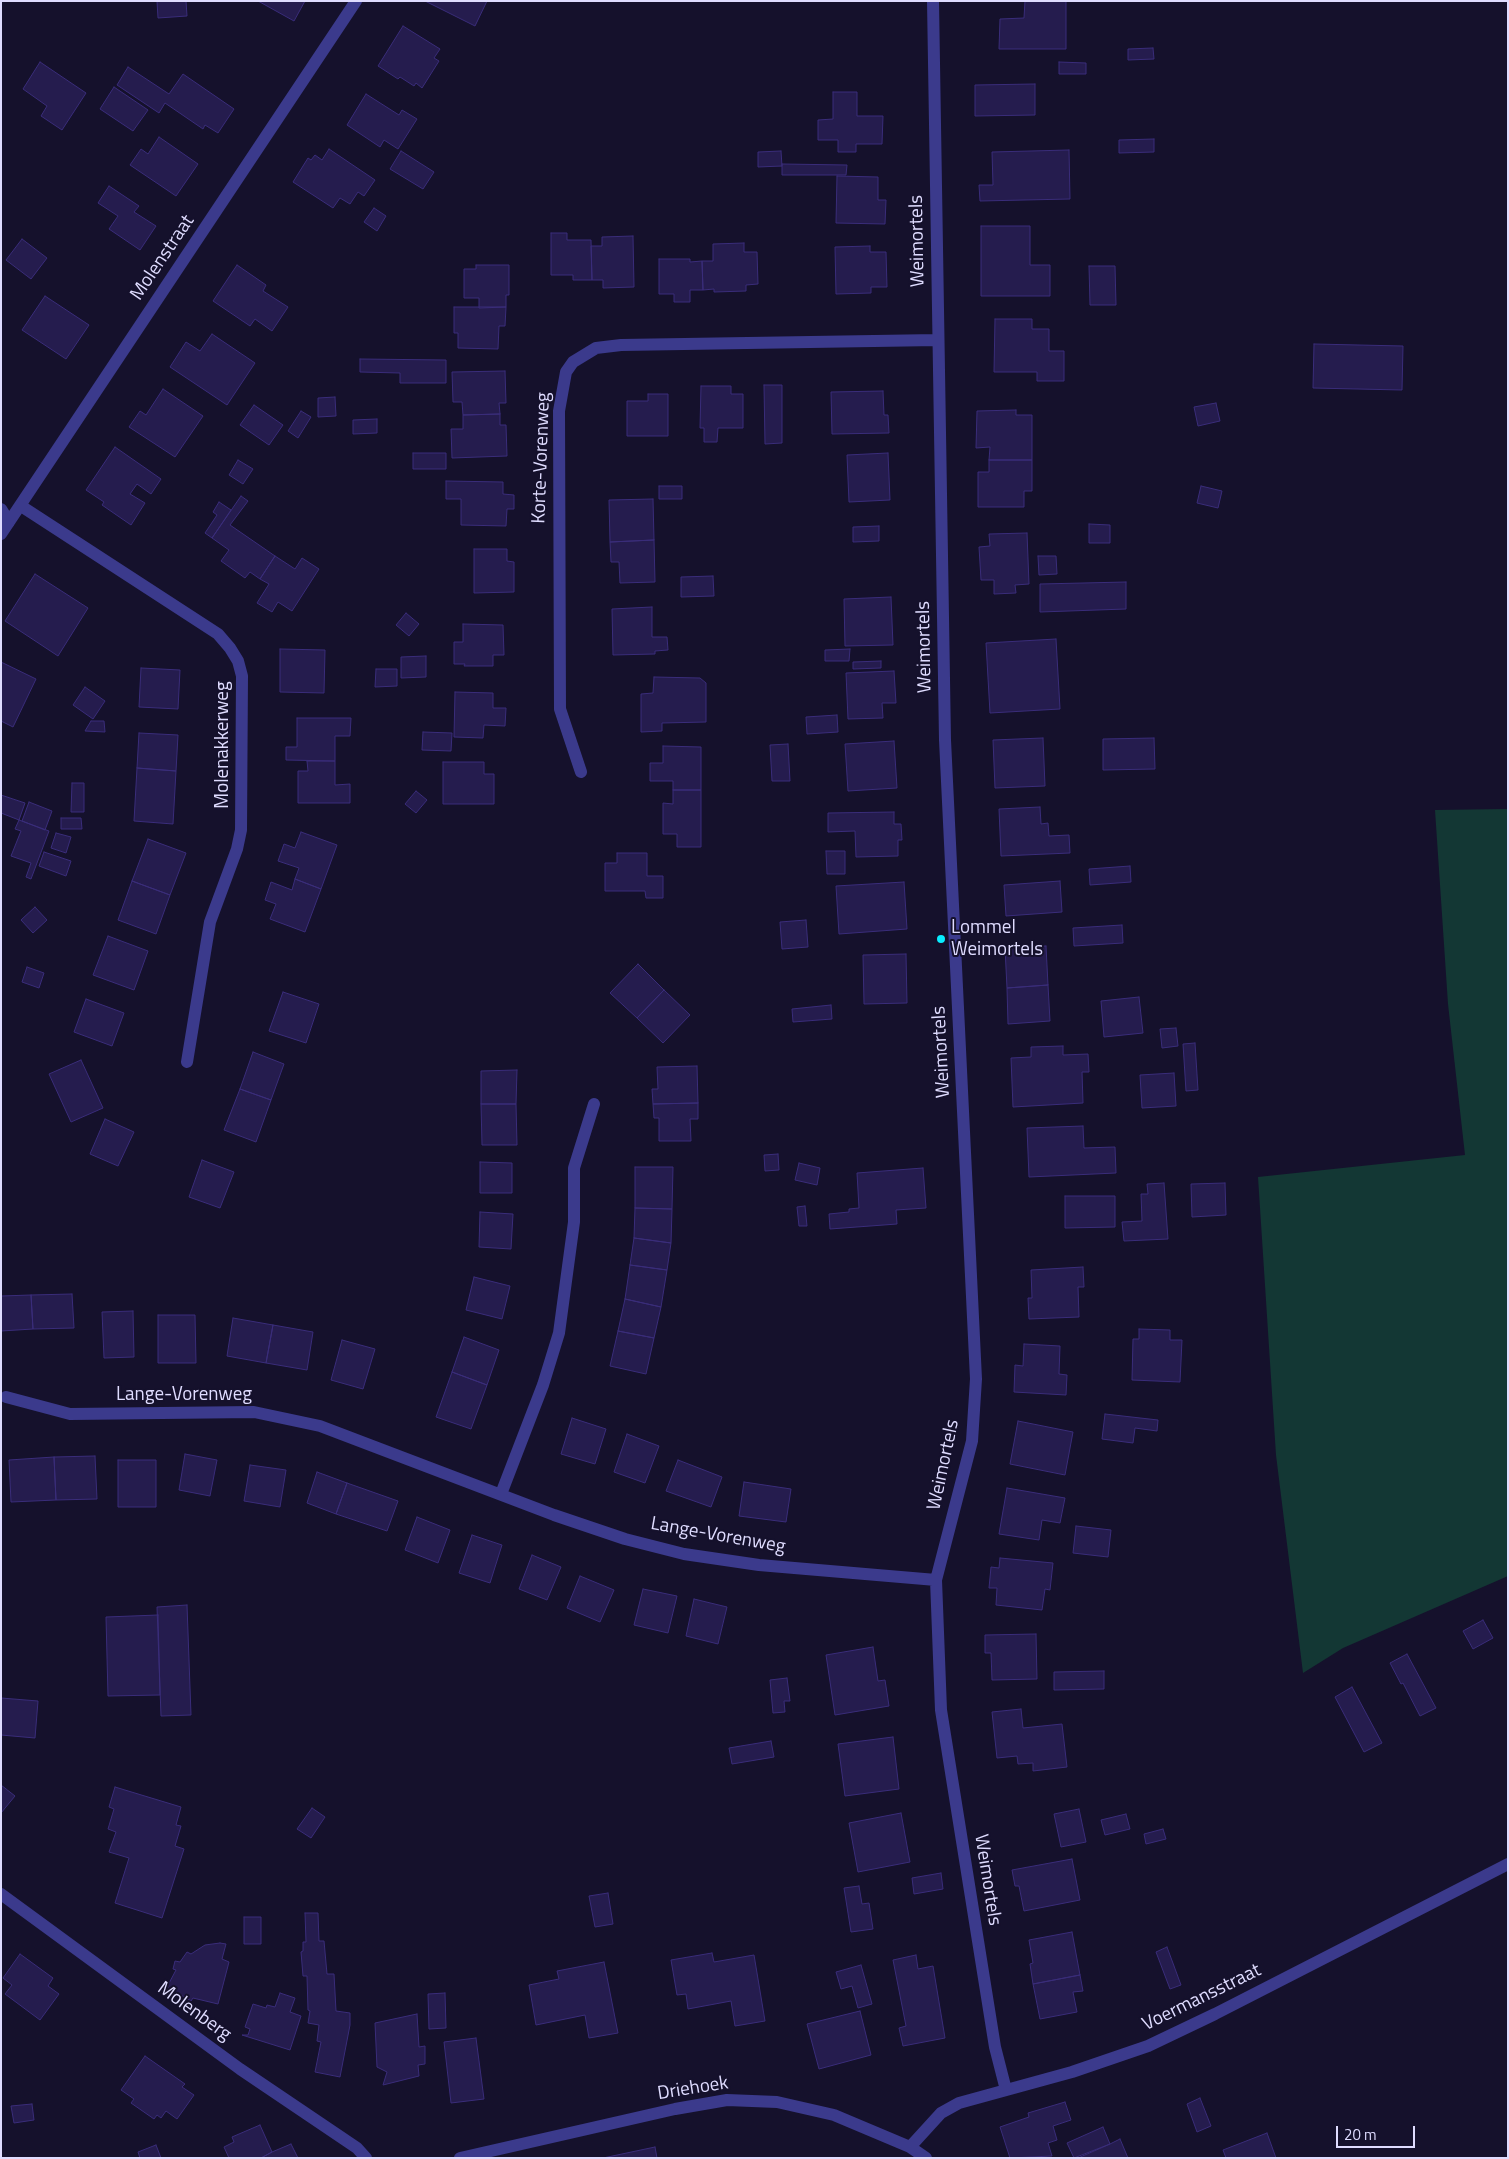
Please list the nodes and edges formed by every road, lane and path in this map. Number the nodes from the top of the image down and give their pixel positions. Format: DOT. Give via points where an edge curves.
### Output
graph roads {
  1 [pos="356,1"];
  2 [pos="933,1"];
  3 [pos="938,340"];
  4 [pos="21,506"];
  5 [pos="1,509"];
  6 [pos="9,522"];
  7 [pos="1,534"];
  8 [pos="581,772"];
  9 [pos="187,1062"];
  10 [pos="594,1104"];
  11 [pos="6,1397"];
  12 [pos="501,1494"];
  13 [pos="936,1580"];
  14 [pos="1508,1864"];
  15 [pos="1,1894"];
  16 [pos="1006,2090"];
  17 [pos="910,2147"];
  18 [pos="366,2158"];
  19 [pos="460,2158"];
  20 [pos="926,2158"];
  1 -- 4 [label="street, Molenstraat"];
  2 -- 3 [label="street, Weimortels"];
  3 -- 8 [label="street, Korte-Vorenweg" via="621,345 596,348 573,362 566,372 558,411 560,708"];
  3 -- 13 [label="street, Weimortels" via="945,740 976,1379 972,1441"];
  4 -- 6 [label="street, Molenstraat"];
  4 -- 9 [label="street, Molenakkerweg" via="218,634 238,661 242,676 241,830 210,922"];
  5 -- 6 [label="street"];
  6 -- 7 [label="street, Molenstraat"];
  10 -- 12 [label="street" via="574,1168 574,1222 559,1333 543,1385"];
  11 -- 12 [label="street, Lange-Vorenweg" via="70,1414 254,1412 320,1426"];
  12 -- 13 [label="street, Lange-Vorenweg" via="625,1539 684,1554 759,1565"];
  13 -- 16 [label="street, Weimortels" via="941,1710 995,2047"];
  14 -- 16 [label="street, Voermansstraat" via="1148,2046"];
  15 -- 18 [label="street, Molenberg" via="240,2069 358,2148"];
  16 -- 17 [label="street, Voermansstraat" via="959,2103 941,2112"];
  17 -- 19 [label="street, Driehoek" via="834,2115 777,2102 727,2100"];
  17 -- 20 [label="street, Driehoek"];
}
